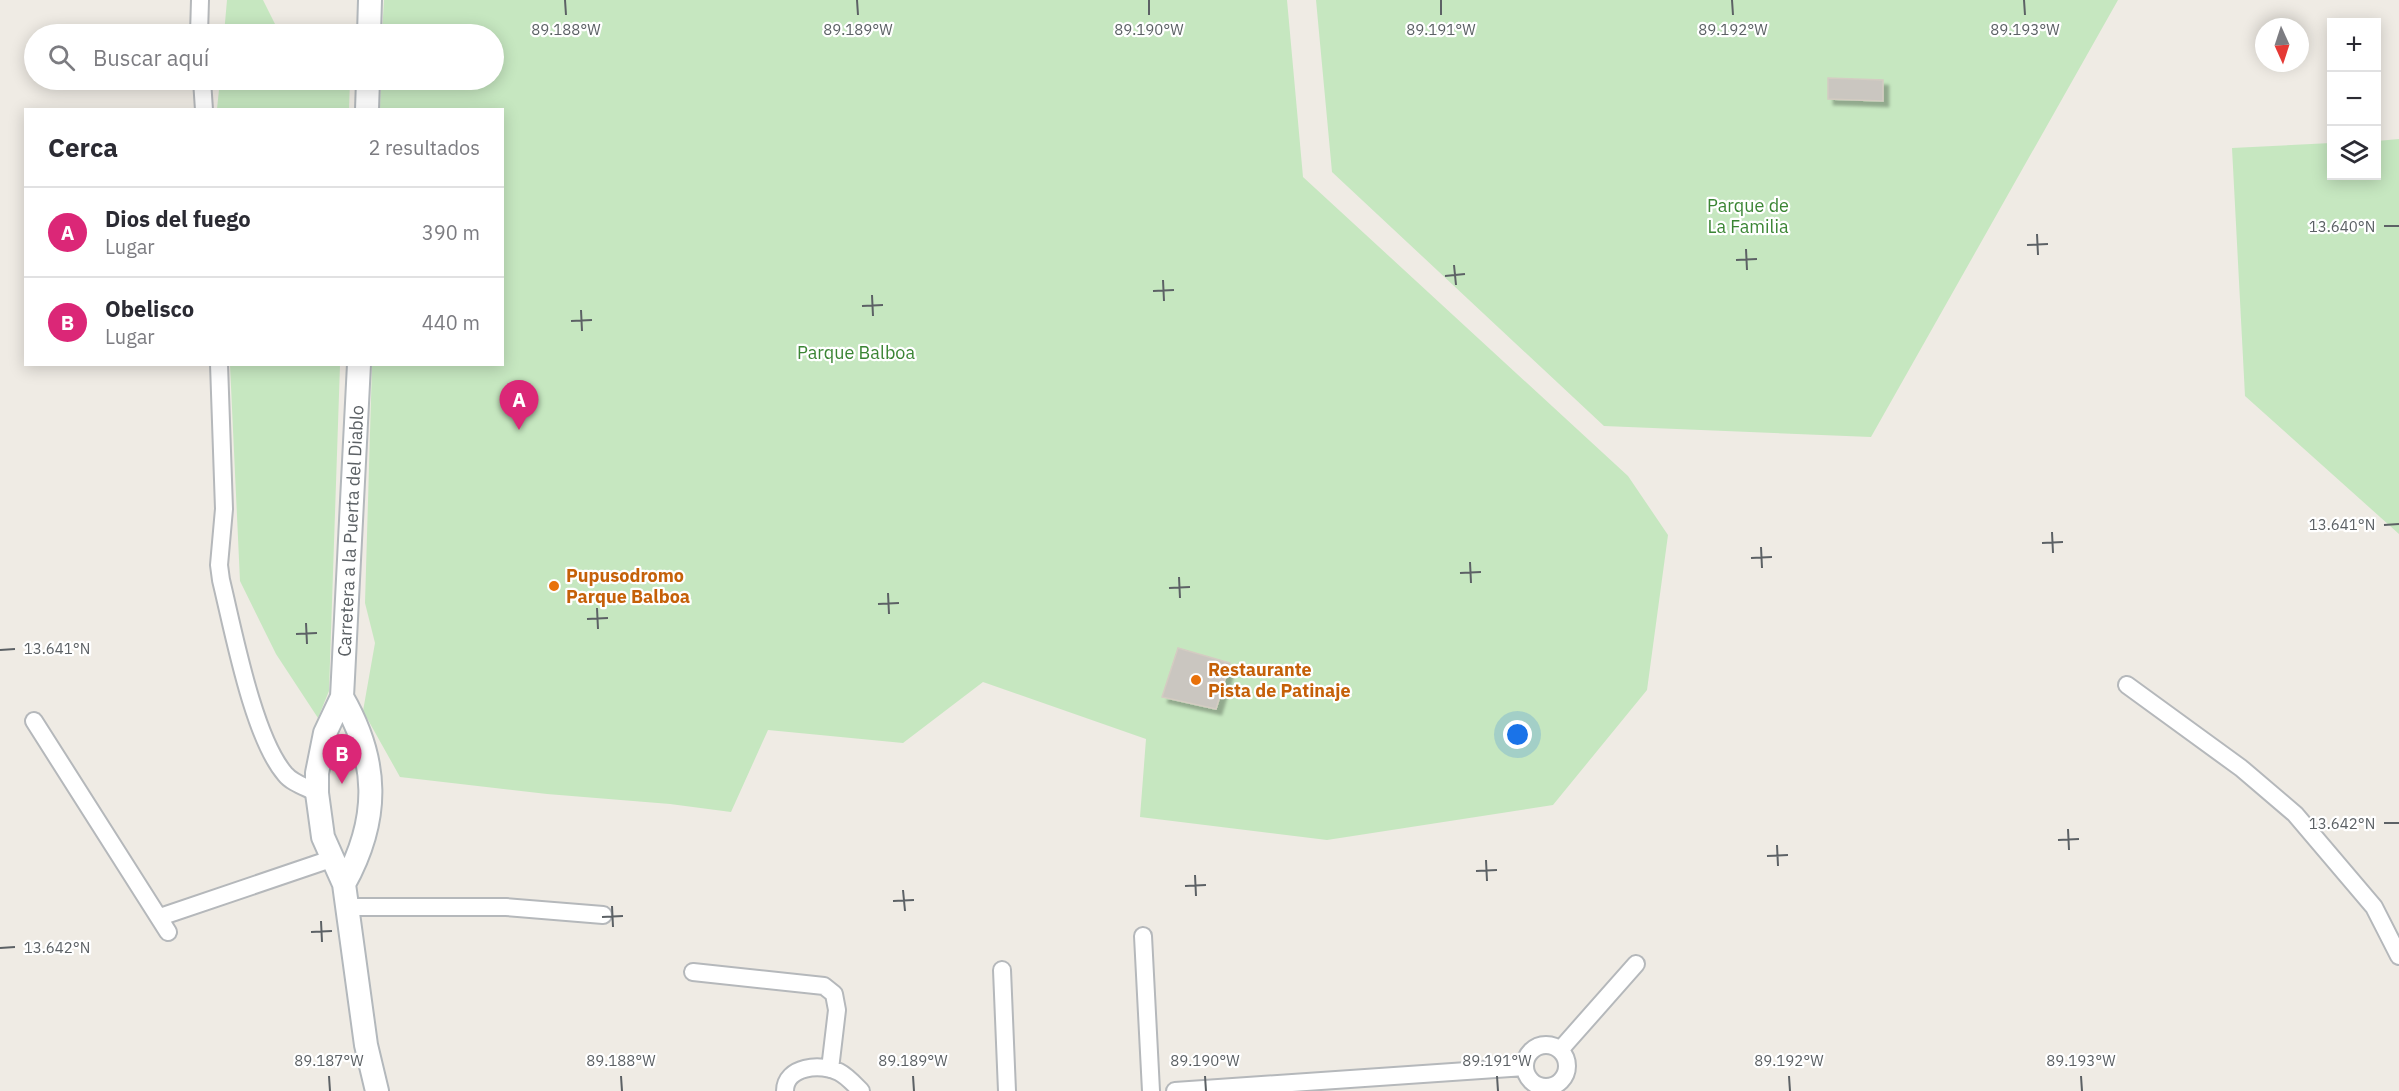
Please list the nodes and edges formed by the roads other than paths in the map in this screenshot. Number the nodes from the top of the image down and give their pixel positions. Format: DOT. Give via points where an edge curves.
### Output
graph roads {
  1 [pos="200,0"];
  2 [pos="370,0"];
  3 [pos="199,24"];
  4 [pos="369,24"];
  5 [pos="202,90"];
  6 [pos="368,90"];
  7 [pos="204,108"];
  8 [pos="367,108"];
  9 [pos="219,366"];
  10 [pos="359,366"];
  11 [pos="2127,686"];
  12 [pos="342,697"];
  13 [pos="34,721"];
  14 [pos="317,793"];
  15 [pos="331,859"];
  16 [pos="344,884"];
  17 [pos="346,908"];
  18 [pos="603,915"];
  19 [pos="159,917"];
  20 [pos="168,932"];
  21 [pos="1143,936"];
  22 [pos="2399,956"];
  23 [pos="1636,964"];
  24 [pos="1002,970"];
  25 [pos="693,972"];
  26 [pos="1560,1050"];
  27 [pos="1525,1066"];
  28 [pos="830,1069"];
  29 [pos="1548,1089"];
  30 [pos="378,1091"];
  31 [pos="785,1091"];
  32 [pos="861,1091"];
  33 [pos="1007,1091"];
  34 [pos="1151,1091"];
  35 [pos="1175,1091"];
  1 -- 3 [label="street"];
  2 -- 4 [label="main road"];
  5 -- 7 [label="street"];
  6 -- 8 [label="main road"];
  9 -- 14 [label="street" via="224,509 221,580 254,707 271,750 286,776"];
  10 -- 12 [label="main road, Carretera a la Puerta del Diablo"];
  11 -- 22 [label="street" via="2241,768 2295,814 2374,907"];
  12 -- 14 [label="main road, Carretera a la Puerta del Diablo" via="325,733"];
  12 -- 16 [label="main road" via="365,747 371,779 363,844"];
  13 -- 19 [label="street"];
  14 -- 15 [label="main road, Carretera a la Puerta del Diablo"];
  15 -- 16 [label="main road, Carretera a la Puerta del Diablo"];
  15 -- 19 [label="street"];
  16 -- 17 [label="main road, Carretera a la Puerta del Diablo"];
  17 -- 18 [label="street" via="506,908"];
  17 -- 30 [label="main road, Carretera a la Puerta del Diablo" via="366,1045"];
  19 -- 20 [label="street"];
  21 -- 34 [label="street"];
  23 -- 26 [label="street"];
  24 -- 33 [label="street"];
  25 -- 28 [label="street" via="824,986 834,994 837,1010"];
  26 -- 27 [label="street" via="1542,1045 1533,1049"];
  26 -- 29 [label="street" via="1567,1068 1564,1077"];
  27 -- 29 [label="street" via="1532,1081"];
  27 -- 35 [label="street"];
  28 -- 31 [label="street" via="802,1069 793,1073"];
  28 -- 32 [label="street" via="840,1072"];
}
